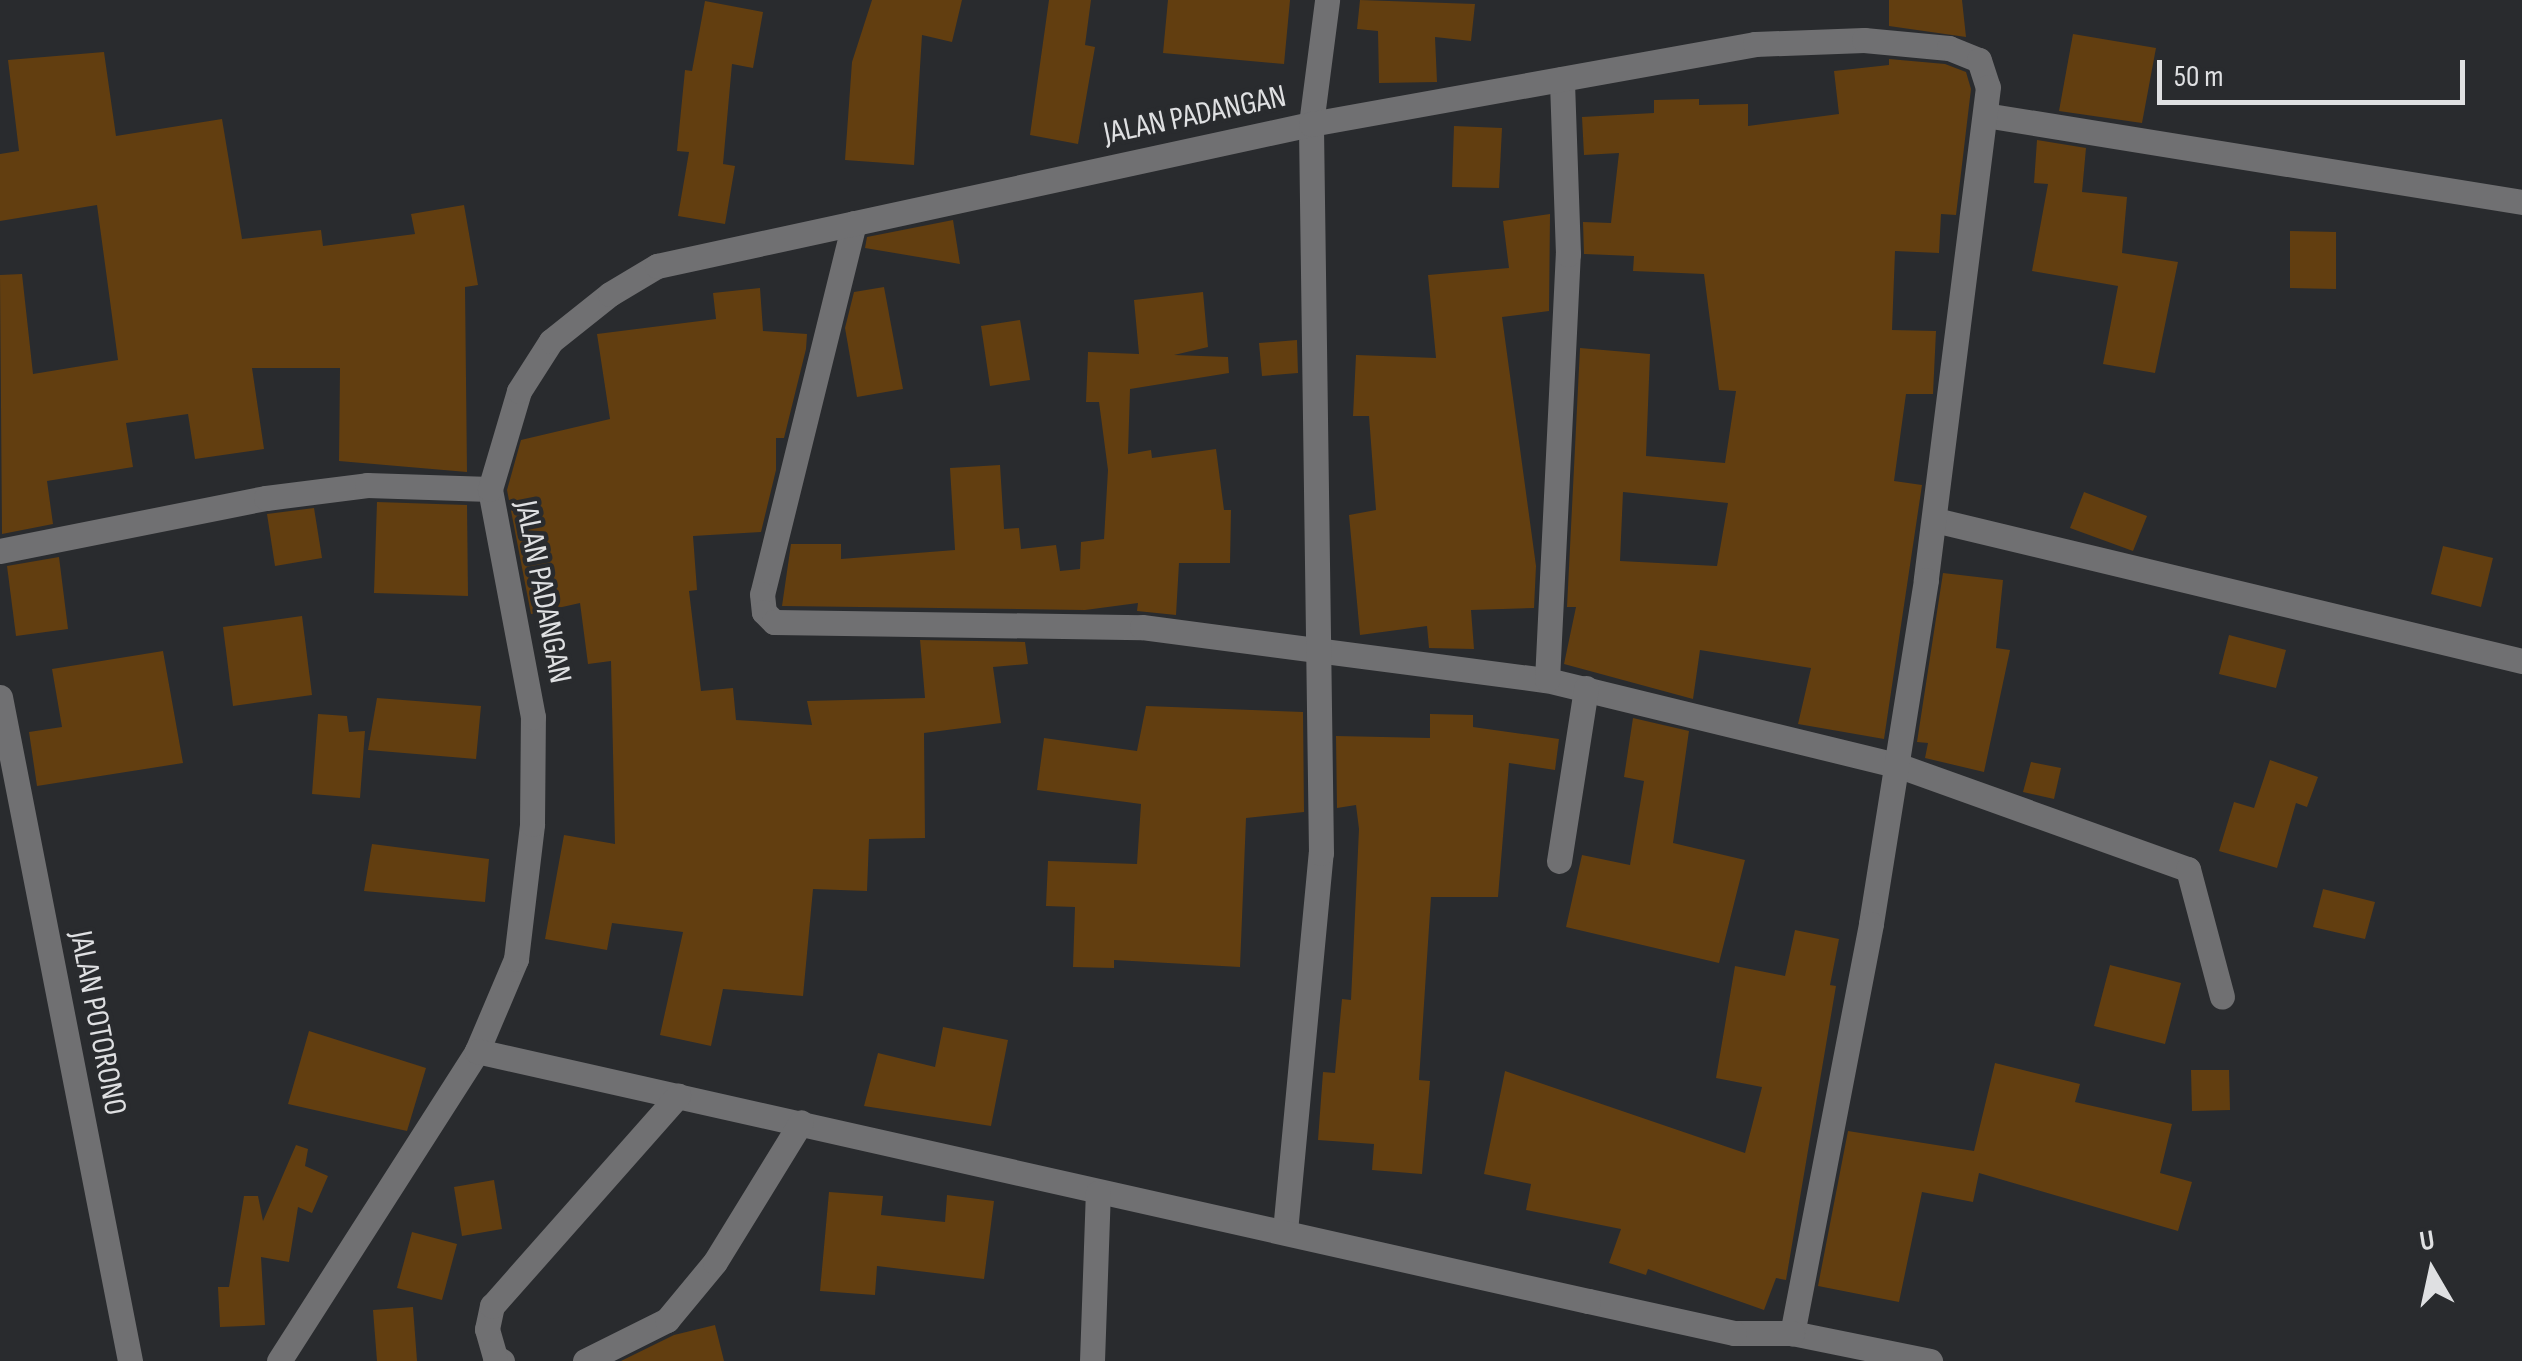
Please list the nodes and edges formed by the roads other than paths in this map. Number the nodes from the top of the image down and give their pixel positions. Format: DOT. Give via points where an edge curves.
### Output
graph roads {
  1 [pos="1327,0"];
  2 [pos="1562,79"];
  3 [pos="1985,115"];
  4 [pos="1311,124"];
  5 [pos="2522,202"];
  6 [pos="854,223"];
  7 [pos="490,489"];
  8 [pos="1935,520"];
  9 [pos="0,551"];
  10 [pos="1321,652"];
  11 [pos="2522,661"];
  12 [pos="1546,680"];
  13 [pos="1586,688"];
  14 [pos="0,697"];
  15 [pos="1898,765"];
  16 [pos="1559,861"];
  17 [pos="2222,998"];
  18 [pos="477,1051"];
  19 [pos="678,1096"];
  20 [pos="801,1122"];
  21 [pos="1098,1193"];
  22 [pos="1286,1231"];
  23 [pos="1792,1333"];
  24 [pos="130,1361"];
  25 [pos="278,1361"];
  26 [pos="502,1361"];
  27 [pos="585,1361"];
  28 [pos="1092,1361"];
  29 [pos="1930,1361"];
  1 -- 4 [label="street"];
  2 -- 3 [label="street, JALAN PADANGAN" via="1755,44 1864,40 1948,48 1979,60 1988,87"];
  2 -- 4 [label="street, JALAN PADANGAN"];
  2 -- 12 [label="street" via="1568,254"];
  3 -- 5 [label="street"];
  3 -- 8 [label="street"];
  4 -- 6 [label="street, JALAN PADANGAN"];
  4 -- 10 [label="street"];
  6 -- 7 [label="street, JALAN PADANGAN" via="656,266 610,294 551,341 519,391"];
  6 -- 10 [label="street" via="762,594 764,612 788,622 1106,624"];
  7 -- 9 [label="street" via="367,485"];
  7 -- 18 [label="street, JALAN PADANGAN" via="533,717 532,824 516,960"];
  8 -- 11 [label="street"];
  8 -- 15 [label="street"];
  10 -- 12 [label="street"];
  10 -- 22 [label="street" via="1321,853"];
  12 -- 13 [label="street"];
  13 -- 15 [label="street"];
  13 -- 16 [label="street"];
  14 -- 24 [label="street, JALAN POTORONO"];
  15 -- 17 [label="street" via="2188,869"];
  15 -- 23 [label="street"];
  18 -- 19 [label="street"];
  18 -- 25 [label="street, JALAN PADANGAN"];
  19 -- 20 [label="street"];
  19 -- 26 [label="street" via="492,1306 487,1329"];
  20 -- 21 [label="street"];
  20 -- 27 [label="street" via="715,1262 667,1320"];
  21 -- 22 [label="street"];
  21 -- 28 [label="street"];
  22 -- 23 [label="street" via="1734,1332"];
  23 -- 29 [label="street"];
}
